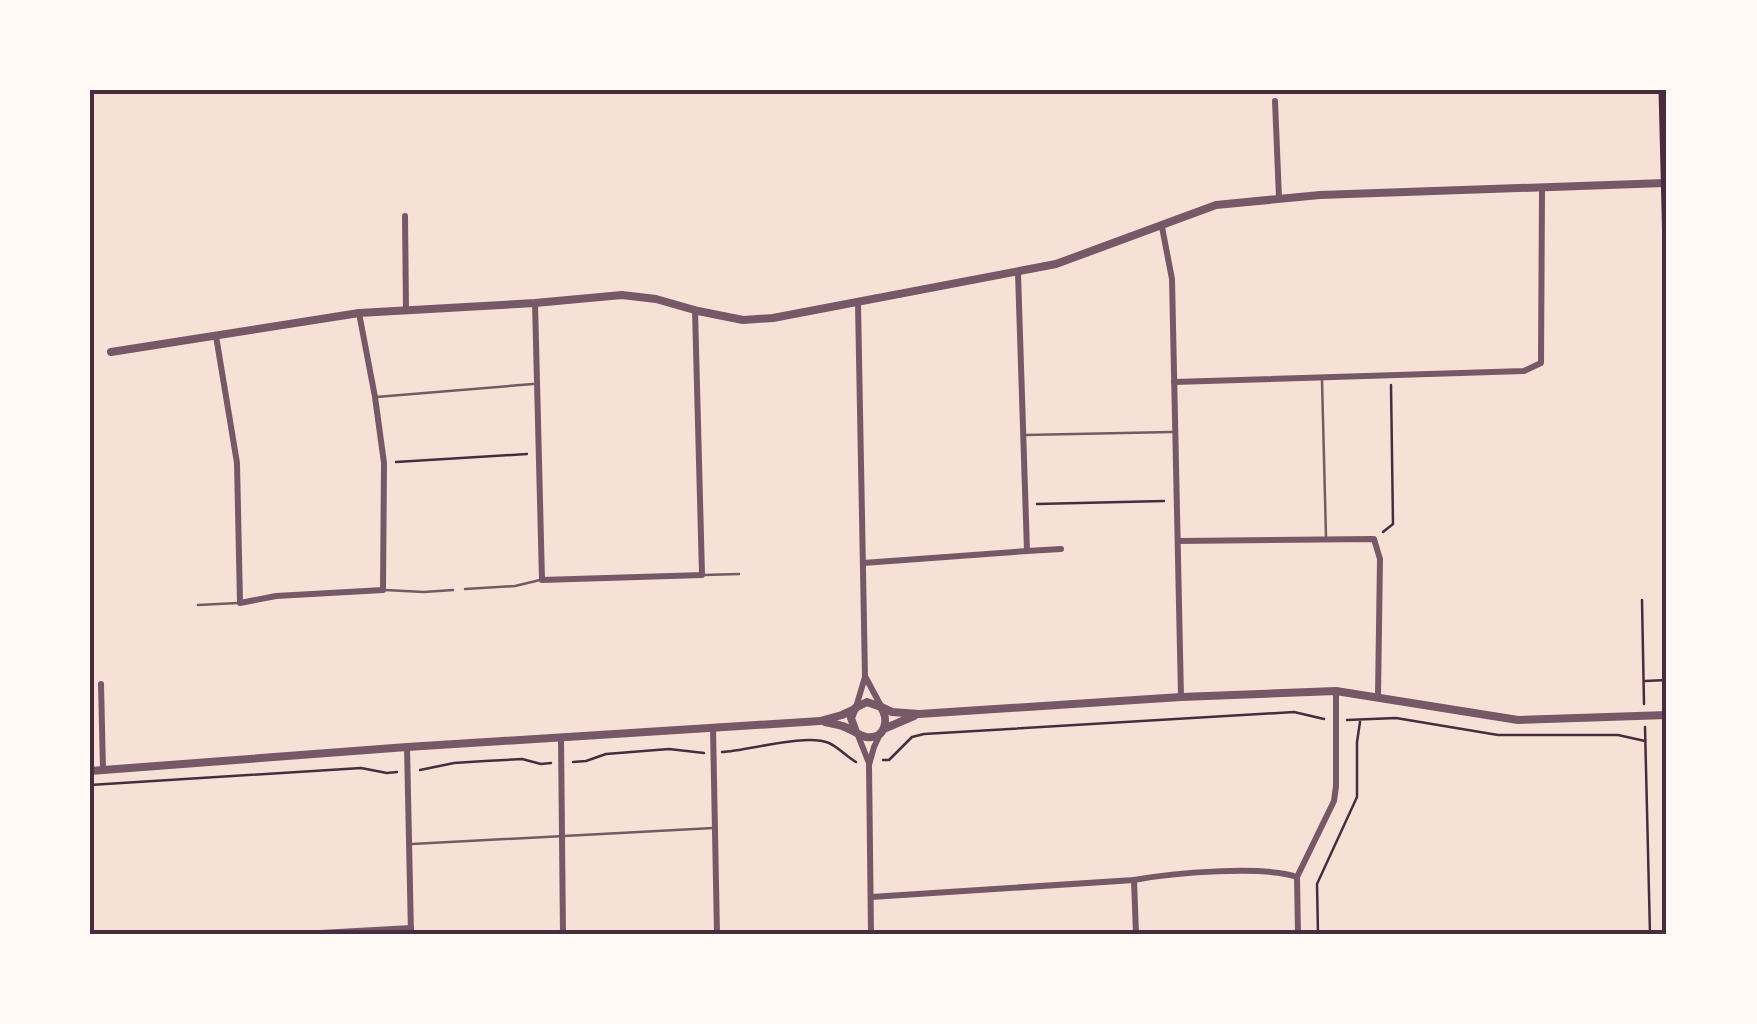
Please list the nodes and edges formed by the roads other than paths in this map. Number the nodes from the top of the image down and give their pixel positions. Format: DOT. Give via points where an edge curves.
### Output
graph roads {
  1 [pos="1663,90"];
  2 [pos="1275,100"];
  3 [pos="1666,183"];
  4 [pos="1542,188"];
  5 [pos="1279,198"];
  6 [pos="404,216"];
  7 [pos="1162,226"];
  8 [pos="1667,248"];
  9 [pos="1018,273"];
  10 [pos="535,303"];
  11 [pos="858,303"];
  12 [pos="406,310"];
  13 [pos="695,310"];
  14 [pos="359,313"];
  15 [pos="216,336"];
  16 [pos="111,352"];
  17 [pos="1322,377"];
  18 [pos="1174,382"];
  19 [pos="536,384"];
  20 [pos="375,397"];
  21 [pos="1175,432"];
  22 [pos="1024,435"];
  23 [pos="1326,538"];
  24 [pos="1177,542"];
  25 [pos="1062,549"];
  26 [pos="1027,551"];
  27 [pos="863,563"];
  28 [pos="739,574"];
  29 [pos="702,575"];
  30 [pos="542,580"];
  31 [pos="464,589"];
  32 [pos="383,590"];
  33 [pos="453,590"];
  34 [pos="240,603"];
  35 [pos="198,605"];
  36 [pos="865,677"];
  37 [pos="101,684"];
  38 [pos="1336,691"];
  39 [pos="1378,696"];
  40 [pos="1181,697"];
  41 [pos="881,706"];
  42 [pos="855,708"];
  43 [pos="918,714"];
  44 [pos="1667,715"];
  45 [pos="820,721"];
  46 [pos="713,728"];
  47 [pos="882,731"];
  48 [pos="857,732"];
  49 [pos="561,738"];
  50 [pos="406,747"];
  51 [pos="870,765"];
  52 [pos="103,770"];
  53 [pos="90,771"];
  54 [pos="715,828"];
  55 [pos="562,838"];
  56 [pos="409,844"];
  57 [pos="1297,877"];
  58 [pos="1134,880"];
  59 [pos="872,897"];
  60 [pos="411,931"];
  61 [pos="326,933"];
  62 [pos="302,934"];
  63 [pos="563,934"];
  64 [pos="718,934"];
  65 [pos="871,934"];
  66 [pos="1136,934"];
  67 [pos="1298,934"];
  1 -- 3 [label="main road"];
  2 -- 5 [label="street"];
  3 -- 4 [label="street"];
  3 -- 8 [label="main road"];
  4 -- 5 [label="street"];
  4 -- 17 [label="street" via="1542,363 1524,371"];
  5 -- 7 [label="street" via="1216,206"];
  6 -- 12 [label="street"];
  7 -- 9 [label="street"];
  7 -- 18 [label="street" via="1172,279"];
  9 -- 11 [label="street"];
  9 -- 22 [label="street"];
  10 -- 12 [label="street"];
  10 -- 13 [label="street" via="622,296"];
  10 -- 19 [label="street"];
  11 -- 13 [label="street" via="743,320"];
  11 -- 27 [label="street"];
  12 -- 14 [label="street"];
  13 -- 29 [label="street"];
  14 -- 15 [label="street"];
  14 -- 20 [label="street"];
  15 -- 16 [label="street"];
  15 -- 34 [label="street" via="237,463"];
  17 -- 18 [label="street"];
  17 -- 23 [label="lane"];
  18 -- 21 [label="street"];
  19 -- 20 [label="lane"];
  19 -- 30 [label="street"];
  20 -- 32 [label="street" via="384,463"];
  21 -- 22 [label="lane"];
  21 -- 24 [label="street"];
  22 -- 26 [label="street"];
  23 -- 24 [label="street"];
  23 -- 39 [label="street" via="1374,539 1380,559"];
  24 -- 40 [label="street"];
  25 -- 26 [label="street"];
  26 -- 27 [label="street"];
  27 -- 36 [label="street"];
  28 -- 29 [label="lane"];
  29 -- 30 [label="street"];
  30 -- 31 [label="lane"];
  32 -- 33 [label="lane"];
  32 -- 34 [label="street"];
  34 -- 35 [label="lane"];
  36 -- 41 [label="street"];
  36 -- 42 [label="street"];
  37 -- 52 [label="street"];
  38 -- 39 [label="street"];
  38 -- 40 [label="street"];
  38 -- 57 [label="street" via="1334,801"];
  39 -- 44 [label="street" via="1518,720"];
  40 -- 43 [label="street"];
  41 -- 42 [label="street"];
  41 -- 43 [label="street"];
  41 -- 47 [label="street"];
  42 -- 45 [label="street"];
  42 -- 48 [label="street"];
  43 -- 47 [label="street"];
  45 -- 46 [label="street"];
  45 -- 48 [label="street"];
  46 -- 49 [label="street"];
  46 -- 54 [label="street"];
  47 -- 48 [label="street" via="867,737"];
  47 -- 51 [label="street"];
  48 -- 51 [label="street"];
  49 -- 50 [label="street"];
  49 -- 55 [label="street"];
  50 -- 52 [label="street"];
  50 -- 56 [label="street"];
  51 -- 59 [label="street"];
  52 -- 53 [label="street"];
  54 -- 55 [label="lane"];
  54 -- 64 [label="street"];
  55 -- 56 [label="lane"];
  55 -- 63 [label="street"];
  56 -- 60 [label="street"];
  57 -- 58 [label="street" via="1274,871"];
  57 -- 67 [label="street"];
  58 -- 59 [label="street"];
  58 -- 66 [label="street"];
  59 -- 65 [label="street"];
  60 -- 61 [label="street"];
  61 -- 62 [label="street"];
}
